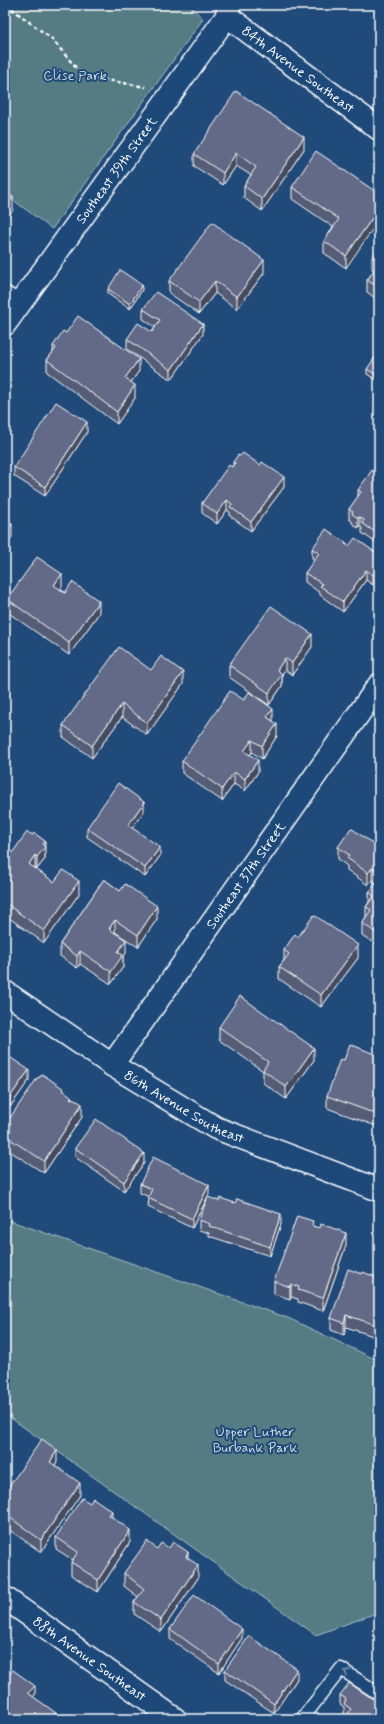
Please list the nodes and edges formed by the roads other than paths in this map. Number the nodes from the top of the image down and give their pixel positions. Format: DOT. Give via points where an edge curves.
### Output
graph roads {
  1 [pos="228,11"];
  2 [pos="379,129"];
  3 [pos="12,297"];
  4 [pos="5,324"];
  5 [pos="379,685"];
  6 [pos="5,992"];
  7 [pos="112,1065"];
  8 [pos="379,1190"];
  9 [pos="5,1598"];
  10 [pos="379,1694"];
  11 [pos="175,1719"];
  12 [pos="302,1719"];
  1 -- 2 [label="street, 84th Avenue Southeast"];
  1 -- 3 [label="street, Southeast 39th Street" via="172,92"];
  3 -- 4 [label="street, Southeast 39th Street"];
  5 -- 7 [label="street, Southeast 37th Street"];
  6 -- 7 [label="street, 86th Avenue Southeast"];
  7 -- 8 [label="street, 86th Avenue Southeast" via="216,1128"];
  9 -- 11 [label="street, 88th Avenue Southeast"];
  10 -- 12 [label="lane, one-way" via="341,1668"];
}
